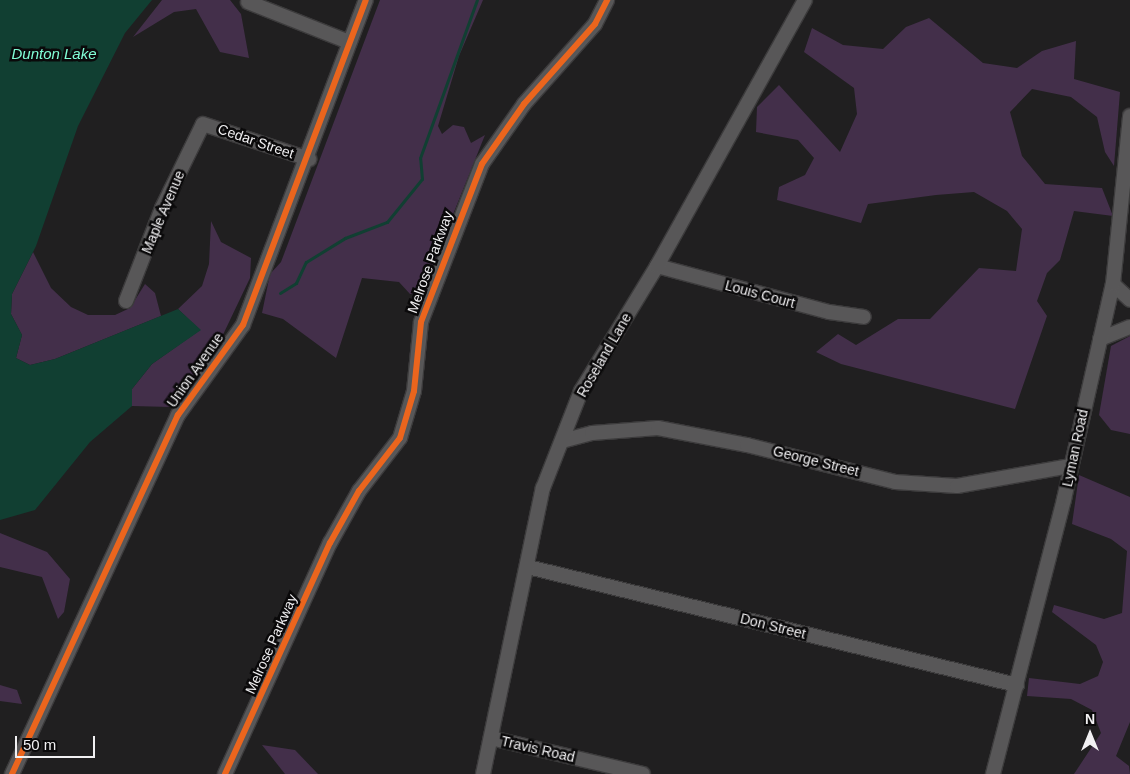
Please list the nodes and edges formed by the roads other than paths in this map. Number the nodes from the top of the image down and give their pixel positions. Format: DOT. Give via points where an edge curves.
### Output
graph roads {
  1 [pos="366,0"];
  2 [pos="607,0"];
  3 [pos="805,0"];
  4 [pos="248,2"];
  5 [pos="349,42"];
  6 [pos="1130,116"];
  7 [pos="203,124"];
  8 [pos="309,159"];
  9 [pos="1126,201"];
  10 [pos="657,266"];
  11 [pos="1112,284"];
  12 [pos="1130,300"];
  13 [pos="126,301"];
  14 [pos="864,317"];
  15 [pos="1130,327"];
  16 [pos="1100,339"];
  17 [pos="562,441"];
  18 [pos="1071,466"];
  19 [pos="528,567"];
  20 [pos="1018,685"];
  21 [pos="491,738"];
  22 [pos="12,774"];
  23 [pos="225,774"];
  24 [pos="483,774"];
  25 [pos="643,774"];
  26 [pos="993,774"];
  1 -- 5 [label="street, Union Avenue"];
  2 -- 23 [label="street, Melrose Parkway" via="595,24 524,104 482,164 422,322 414,391 400,438 359,491 330,543"];
  3 -- 10 [label="street, Roseland Lane"];
  4 -- 5 [label="street"];
  5 -- 8 [label="street, Union Avenue"];
  6 -- 9 [label="street, Lyman Road"];
  7 -- 8 [label="street, Cedar Street"];
  7 -- 13 [label="street, Maple Avenue" via="162,208"];
  8 -- 22 [label="street, Union Avenue" via="243,325 178,415"];
  9 -- 11 [label="street, Lyman Road"];
  10 -- 14 [label="street, Louis Court" via="828,312"];
  10 -- 17 [label="street, Roseland Lane" via="582,388"];
  11 -- 12 [label="street"];
  11 -- 16 [label="street, Lyman Road"];
  15 -- 16 [label="street"];
  16 -- 18 [label="street, Lyman Road"];
  17 -- 18 [label="street, George Street" via="592,433 658,428 747,444 895,482 957,486"];
  17 -- 19 [label="street, Roseland Lane" via="543,488"];
  18 -- 20 [label="street, Lyman Road"];
  19 -- 20 [label="street, Don Street"];
  19 -- 21 [label="street, Roseland Lane"];
  20 -- 26 [label="street, Lyman Road"];
  21 -- 24 [label="street, Roseland Lane"];
  21 -- 25 [label="street, Travis Road"];
}
